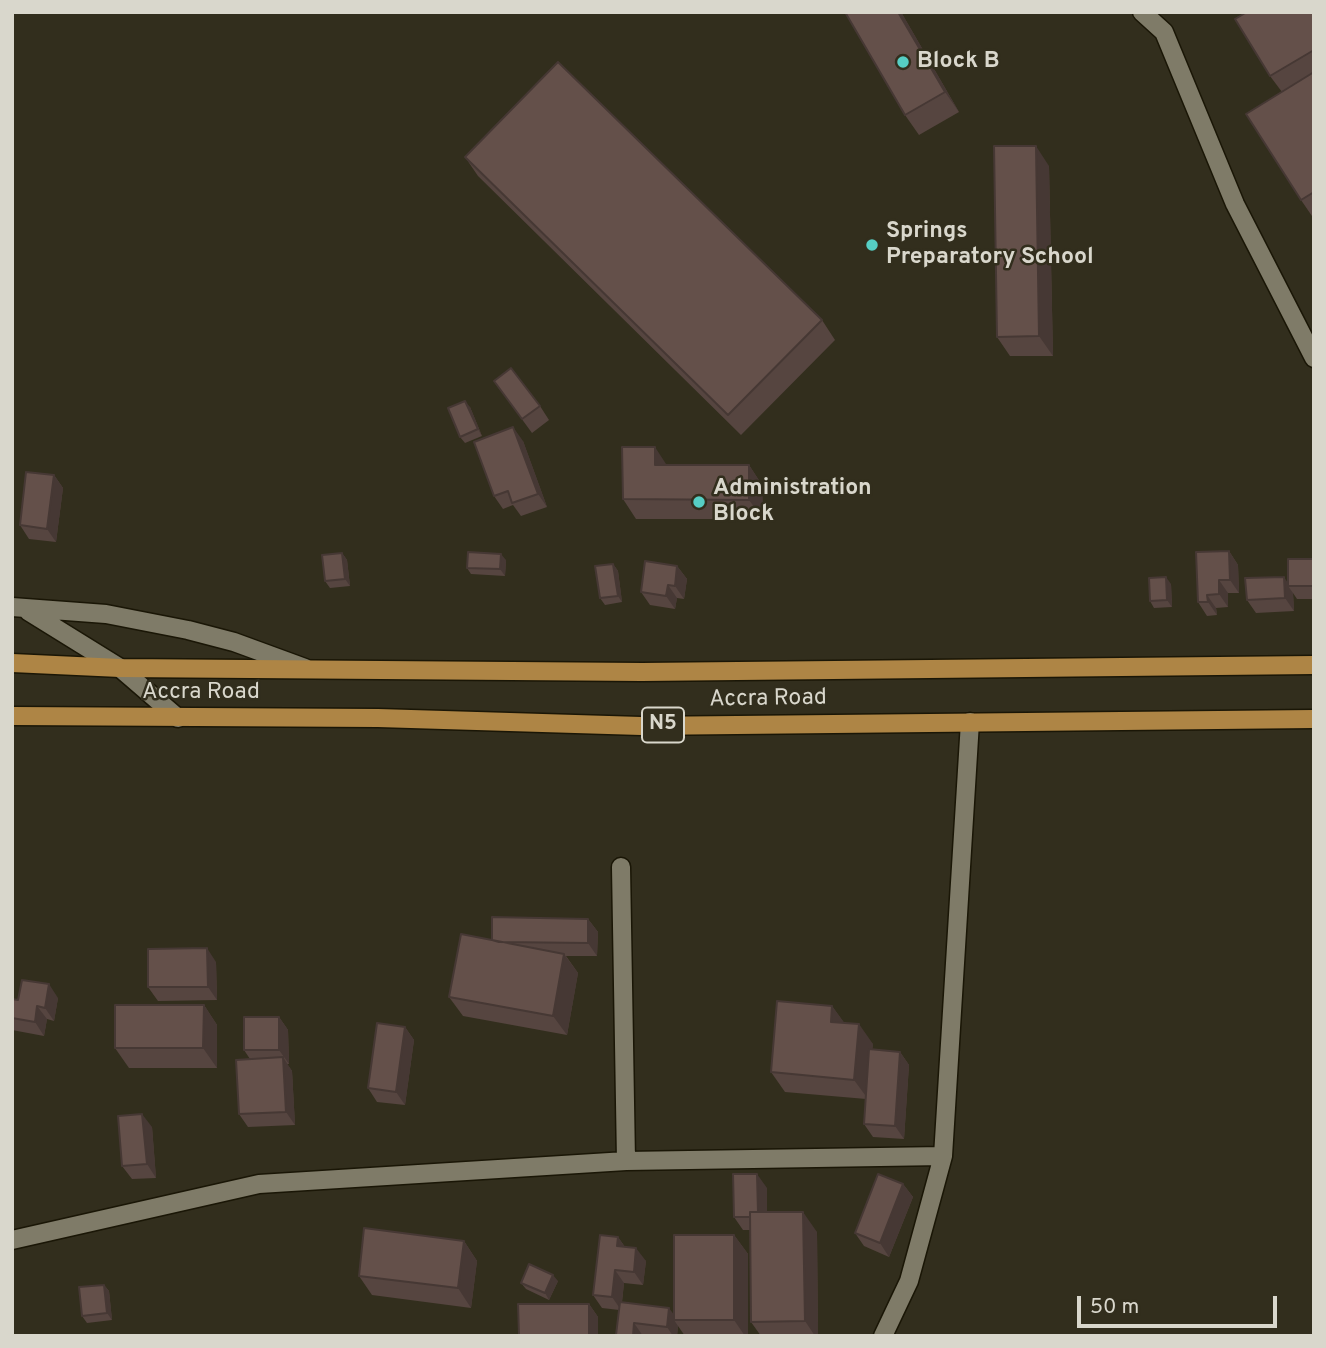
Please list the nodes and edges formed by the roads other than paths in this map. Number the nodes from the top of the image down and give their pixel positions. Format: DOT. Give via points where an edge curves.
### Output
graph roads {
  1 [pos="1142,12"];
  2 [pos="1314,358"];
  3 [pos="17,607"];
  4 [pos="12,663"];
  5 [pos="1314,665"];
  6 [pos="120,668"];
  7 [pos="310,670"];
  8 [pos="12,716"];
  9 [pos="178,718"];
  10 [pos="1314,719"];
  11 [pos="970,722"];
  12 [pos="621,867"];
  13 [pos="943,1156"];
  14 [pos="626,1161"];
  15 [pos="12,1240"];
  16 [pos="883,1336"];
  1 -- 2 [label="street" via="1164,32 1235,204"];
  3 -- 6 [label="street"];
  3 -- 7 [label="street" via="106,614 188,630"];
  4 -- 6 [label="main road, Accra Road"];
  5 -- 7 [label="main road, Accra Road" via="642,672"];
  6 -- 7 [label="main road, Accra Road"];
  6 -- 9 [label="street"];
  8 -- 9 [label="main road, Accra Road / N5"];
  9 -- 11 [label="main road, Accra Road / N5" via="641,726"];
  10 -- 11 [label="main road, Accra Road / N5"];
  11 -- 13 [label="street"];
  12 -- 14 [label="street"];
  13 -- 14 [label="street"];
  13 -- 16 [label="street" via="909,1282"];
  14 -- 15 [label="street" via="259,1184"];
}
